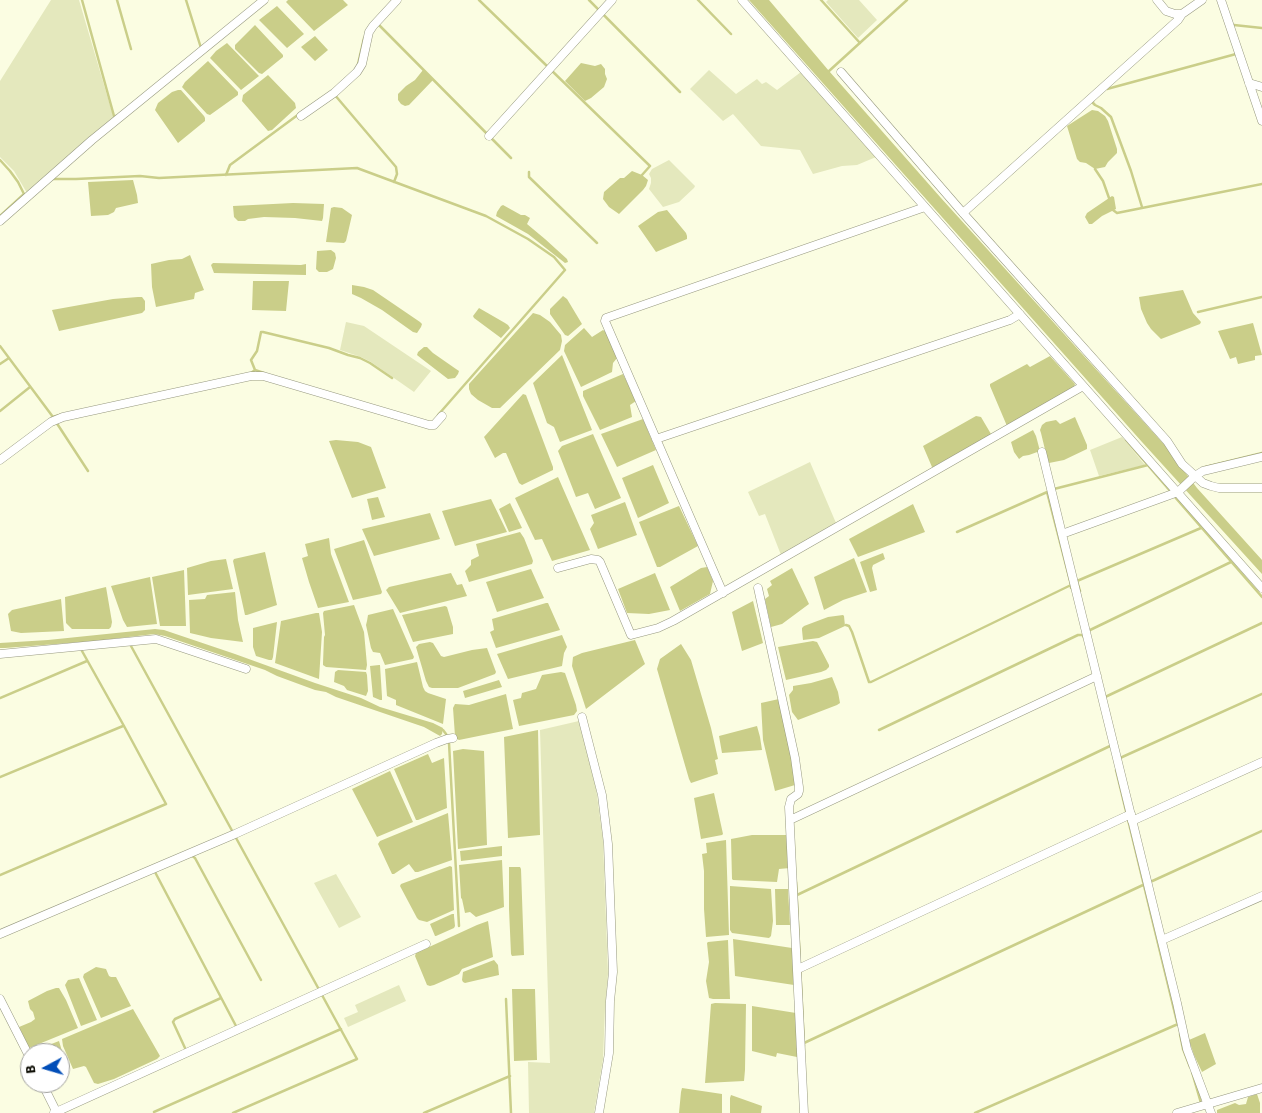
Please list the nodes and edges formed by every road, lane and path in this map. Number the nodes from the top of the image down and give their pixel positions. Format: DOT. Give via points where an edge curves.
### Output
graph roads {
  1 [pos="264,0"];
  2 [pos="397,0"];
  3 [pos="612,0"];
  4 [pos="742,0"];
  5 [pos="1157,0"];
  6 [pos="1202,0"];
  7 [pos="1221,0"];
  8 [pos="1182,14"];
  9 [pos="841,72"];
  10 [pos="1249,83"];
  11 [pos="1262,87"];
  12 [pos="301,116"];
  13 [pos="1262,120"];
  14 [pos="489,136"];
  15 [pos="925,207"];
  16 [pos="963,213"];
  17 [pos="0,221"];
  18 [pos="1020,314"];
  19 [pos="1083,386"];
  20 [pos="442,416"];
  21 [pos="656,439"];
  22 [pos="1042,452"];
  23 [pos="1262,457"];
  24 [pos="0,460"];
  25 [pos="1194,477"];
  26 [pos="1262,488"];
  27 [pos="1180,491"];
  28 [pos="1062,534"];
  29 [pos="558,568"];
  30 [pos="758,588"];
  31 [pos="1262,588"];
  32 [pos="723,593"];
  33 [pos="0,654"];
  34 [pos="246,669"];
  35 [pos="1097,676"];
  36 [pos="582,717"];
  37 [pos="453,738"];
  38 [pos="1262,762"];
  39 [pos="1132,818"];
  40 [pos="790,820"];
  41 [pos="1262,896"];
  42 [pos="0,934"];
  43 [pos="1162,940"];
  44 [pos="426,944"];
  45 [pos="798,969"];
  46 [pos="0,999"];
  47 [pos="22,1043"];
  48 [pos="1262,1088"];
  49 [pos="47,1093"];
  50 [pos="1208,1104"];
  51 [pos="56,1112"];
  52 [pos="599,1113"];
  53 [pos="804,1113"];
  54 [pos="1177,1113"];
  55 [pos="1211,1113"];
  1 -- 17 [label="street" via="92,140"];
  2 -- 12 [label="street" via="369,32 357,72"];
  3 -- 14 [label="street"];
  4 -- 15 [label="street"];
  5 -- 8 [label="street" via="1166,11"];
  6 -- 8 [label="street"];
  7 -- 10 [label="street"];
  8 -- 16 [label="street"];
  9 -- 16 [label="street"];
  10 -- 11 [label="street"];
  10 -- 13 [label="street"];
  15 -- 18 [label="street"];
  15 -- 21 [label="street" via="606,318"];
  16 -- 25 [label="street" via="1167,441"];
  18 -- 19 [label="street"];
  18 -- 21 [label="street"];
  19 -- 27 [label="street"];
  19 -- 32 [label="street"];
  20 -- 24 [label="street" via="434,425 429,425 263,376 251,376 63,417 51,422"];
  21 -- 32 [label="street"];
  22 -- 28 [label="street"];
  23 -- 25 [label="street" via="1209,469"];
  25 -- 26 [label="street" via="1215,487"];
  25 -- 27 [label="street"];
  27 -- 28 [label="street"];
  27 -- 31 [label="street"];
  28 -- 35 [label="street"];
  29 -- 32 [label="street" via="598,560 631,635 665,625"];
  30 -- 40 [label="street" via="800,787 789,803"];
  33 -- 34 [label="street" via="156,639"];
  35 -- 39 [label="street"];
  35 -- 40 [label="street"];
  36 -- 52 [label="street" via="602,795 608,844 613,972 609,1053"];
  37 -- 42 [label="street"];
  38 -- 39 [label="street"];
  39 -- 43 [label="street"];
  39 -- 45 [label="street"];
  40 -- 45 [label="street"];
  41 -- 43 [label="street"];
  43 -- 50 [label="street" via="1187,1049"];
  44 -- 51 [label="street"];
  45 -- 53 [label="street"];
  46 -- 47 [label="street"];
  48 -- 50 [label="street"];
  49 -- 51 [label="street"];
  50 -- 54 [label="street"];
  50 -- 55 [label="street"];
}
